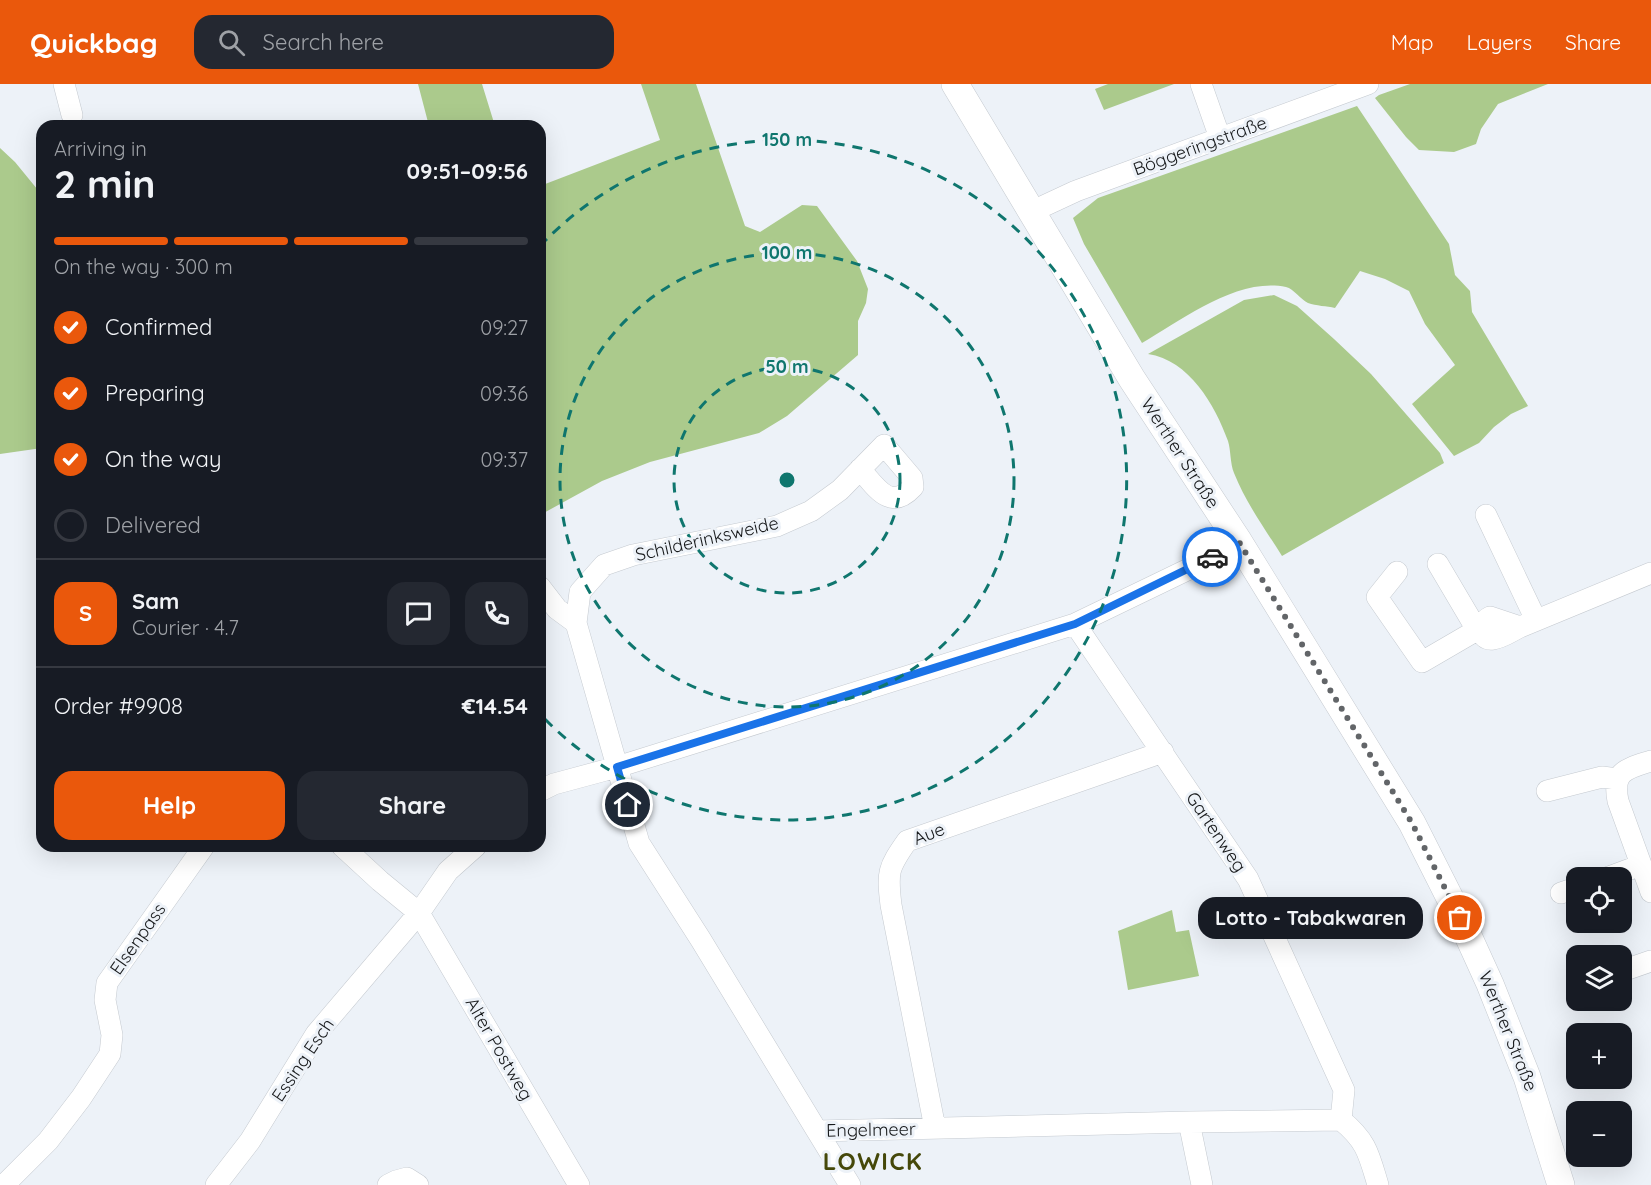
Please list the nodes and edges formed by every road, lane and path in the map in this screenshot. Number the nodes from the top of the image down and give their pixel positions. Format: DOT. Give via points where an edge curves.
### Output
graph roads {
  1 [pos="64,84"];
  2 [pos="955,84"];
  3 [pos="1201,84"];
  4 [pos="1368,84"];
  5 [pos="72,115"];
  6 [pos="1220,138"];
  7 [pos="1033,211"];
  8 [pos="860,469"];
  9 [pos="1486,515"];
  10 [pos="1239,542"];
  11 [pos="1438,564"];
  12 [pos="1397,572"];
  13 [pos="1651,573"];
  14 [pos="546,595"];
  15 [pos="576,622"];
  16 [pos="1075,624"];
  17 [pos="1528,624"];
  18 [pos="1479,631"];
  19 [pos="1163,752"];
  20 [pos="1651,761"];
  21 [pos="617,767"];
  22 [pos="1617,779"];
  23 [pos="546,787"];
  24 [pos="1547,791"];
  25 [pos="200,852"];
  26 [pos="349,852"];
  27 [pos="469,852"];
  28 [pos="1641,865"];
  29 [pos="1632,868"];
  30 [pos="1651,892"];
  31 [pos="419,913"];
  32 [pos="1651,961"];
  33 [pos="1632,968"];
  34 [pos="1341,1120"];
  35 [pos="1189,1122"];
  36 [pos="935,1128"];
  37 [pos="817,1131"];
  38 [pos="4,1185"];
  39 [pos="216,1185"];
  40 [pos="388,1185"];
  41 [pos="418,1185"];
  42 [pos="579,1185"];
  43 [pos="850,1185"];
  44 [pos="1202,1185"];
  45 [pos="1378,1185"];
  46 [pos="1561,1185"];
  1 -- 5 [label="street"];
  2 -- 7 [label="main road, Werther Straße"];
  3 -- 6 [label="street"];
  4 -- 6 [label="street, Böggeringstraße"];
  6 -- 7 [label="street, Böggeringstraße"];
  7 -- 10 [label="main road, Werther Straße" via="1132,379"];
  8 -- 15 [label="street, Schilderinksweide" via="820,505 777,526 633,555 603,565 580,592"];
  9 -- 17 [label="street"];
  10 -- 16 [label="street"];
  10 -- 46 [label="main road, Werther Straße" via="1412,823 1455,908 1527,1077"];
  11 -- 18 [label="street"];
  12 -- 18 [label="street" via="1377,597 1422,662"];
  13 -- 17 [label="street"];
  14 -- 15 [label="street" via="557,609"];
  15 -- 21 [label="street, Schilderinksweide"];
  16 -- 19 [label="street, Gartenweg"];
  16 -- 21 [label="street"];
  17 -- 18 [label="street" via="1492,639"];
  19 -- 34 [label="street, Gartenweg" via="1248,879 1344,1090"];
  19 -- 36 [label="street, Aue" via="907,841 892,862 888,877 891,905"];
  20 -- 22 [label="street" via="1629,768"];
  21 -- 23 [label="street"];
  21 -- 37 [label="street, Engelmeer" via="639,843"];
  22 -- 24 [label="street" via="1602,777"];
  22 -- 28 [label="street" via="1618,801"];
  25 -- 38 [label="street, Elsenpass" via="107,983 110,1054 48,1141"];
  26 -- 31 [label="street"];
  27 -- 31 [label="street, Essing Esch" via="448,871"];
  28 -- 29 [label="street"];
  28 -- 30 [label="street"];
  31 -- 39 [label="street, Essing Esch" via="316,1035 250,1141"];
  31 -- 42 [label="street, Alter Postweg"];
  32 -- 33 [label="street"];
  34 -- 35 [label="street, Engelmeer"];
  34 -- 45 [label="street" via="1367,1148"];
  35 -- 36 [label="street, Engelmeer"];
  35 -- 44 [label="street"];
  36 -- 37 [label="street, Engelmeer"];
  37 -- 43 [label="street"];
  40 -- 41 [label="street" via="407,1178"];
}
